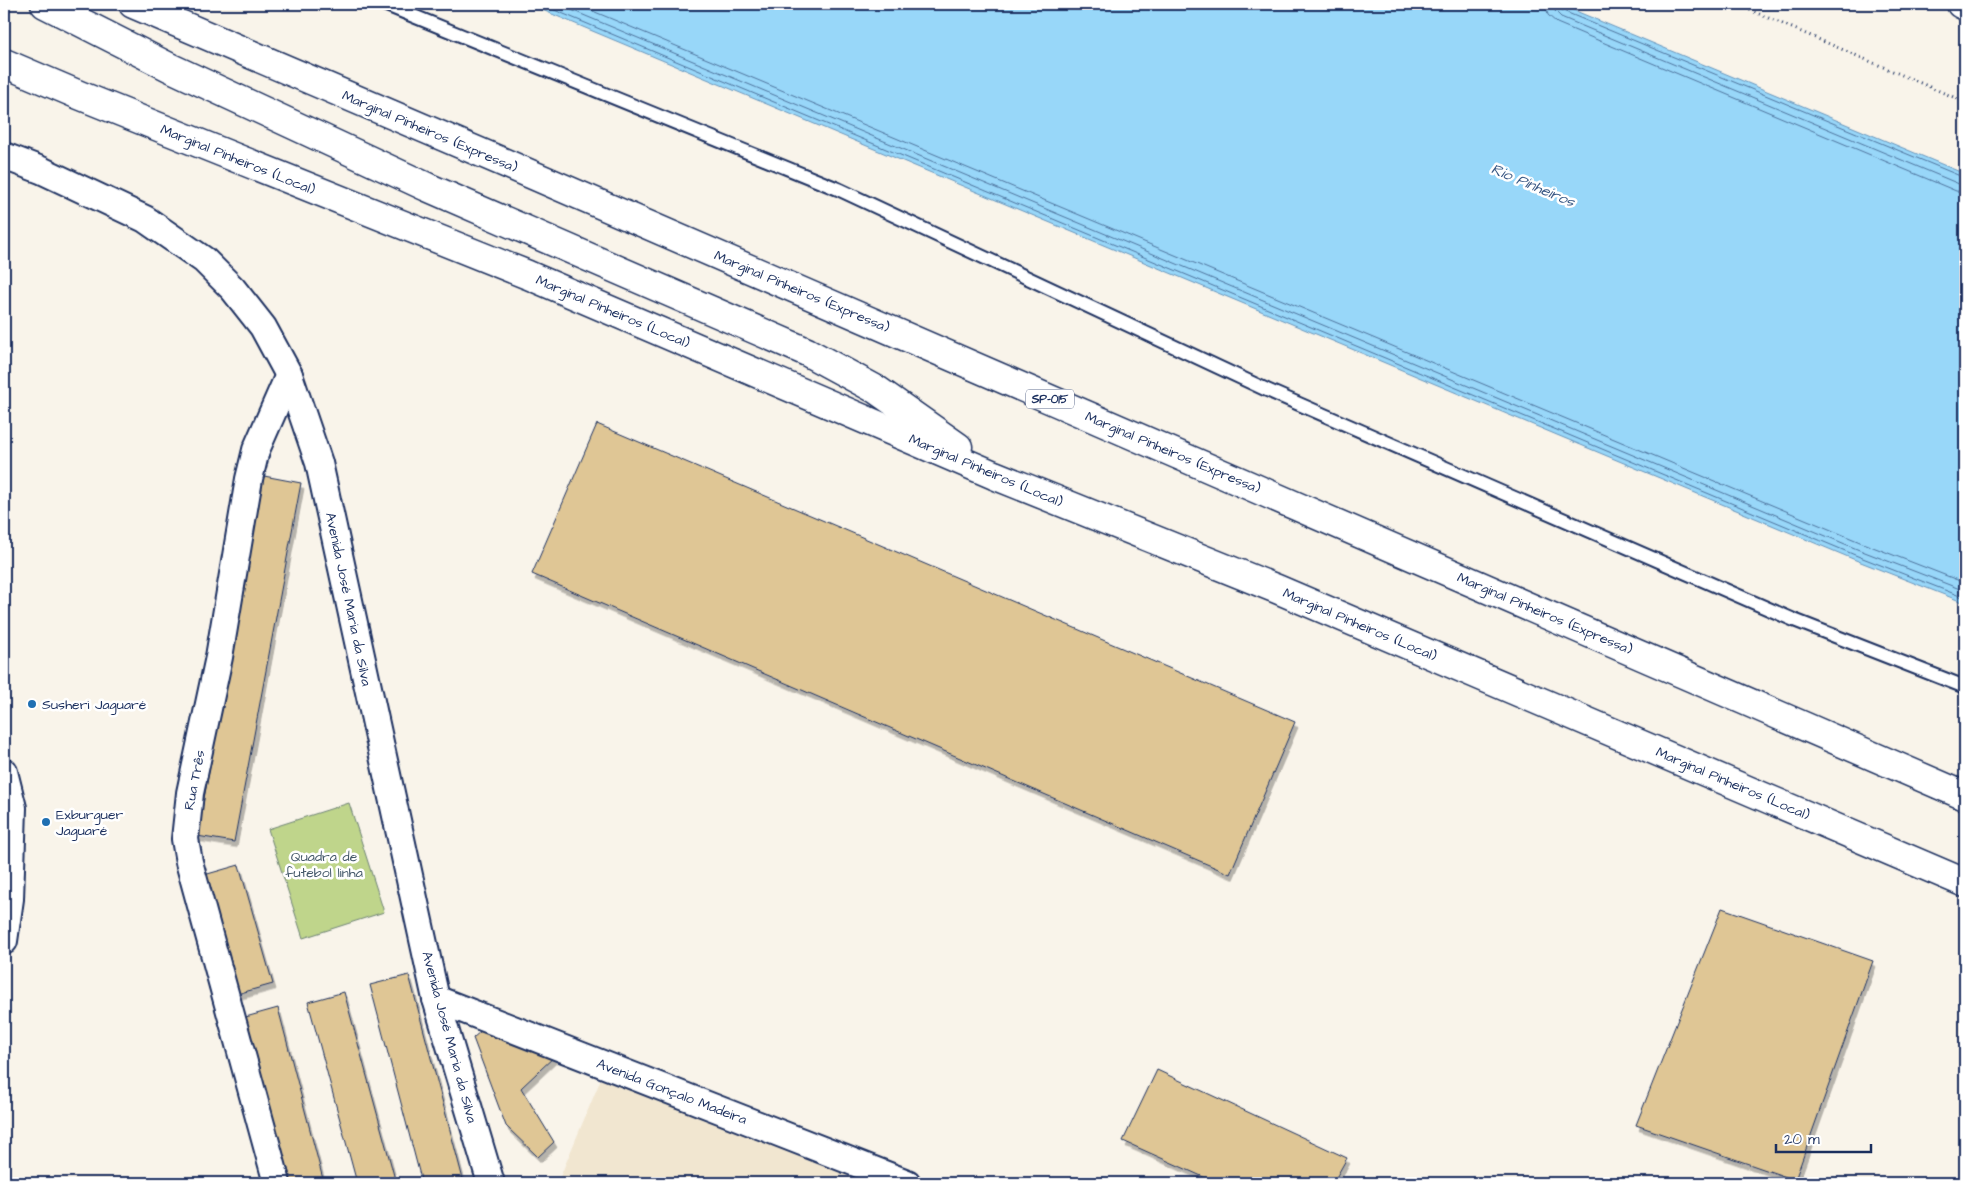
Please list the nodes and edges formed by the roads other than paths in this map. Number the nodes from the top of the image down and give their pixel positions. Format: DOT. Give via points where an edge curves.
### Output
graph roads {
  1 [pos="45,4"];
  2 [pos="133,4"];
  3 [pos="384,4"];
  4 [pos="1961,4"];
  5 [pos="1965,6"];
  6 [pos="4,64"];
  7 [pos="4,156"];
  8 [pos="289,376"];
  9 [pos="994,474"];
  10 [pos="1965,687"];
  11 [pos="4,772"];
  12 [pos="1965,796"];
  13 [pos="1965,883"];
  14 [pos="4,941"];
  15 [pos="436,999"];
  16 [pos="277,1183"];
  17 [pos="492,1183"];
  18 [pos="907,1183"];
  1 -- 9 [label="highway" via="169,67 427,186 807,352 876,390"];
  2 -- 12 [label="highway, Marginal Pinheiros (Expressa) / SP-015"];
  3 -- 10 [label="lane" via="838,189 1267,390 1794,620"];
  4 -- 5 [label="highway"];
  6 -- 9 [label="highway, Marginal Pinheiros (Local)" via="528,274"];
  7 -- 8 [label="street, Avenida José Maria da Silva" via="145,219 204,260 234,289 263,327"];
  8 -- 15 [label="street, Avenida José Maria da Silva" via="319,462"];
  8 -- 16 [label="street, Rua Três" via="256,450 249,479 219,657 190,793 185,839"];
  9 -- 13 [label="highway, Marginal Pinheiros (Local)" via="1277,589"];
  11 -- 14 [label="street" via="13,808 10,899"];
  15 -- 17 [label="street, Avenida José Maria da Silva"];
  15 -- 18 [label="street, Avenida Gonçalo Madeira"];
}
